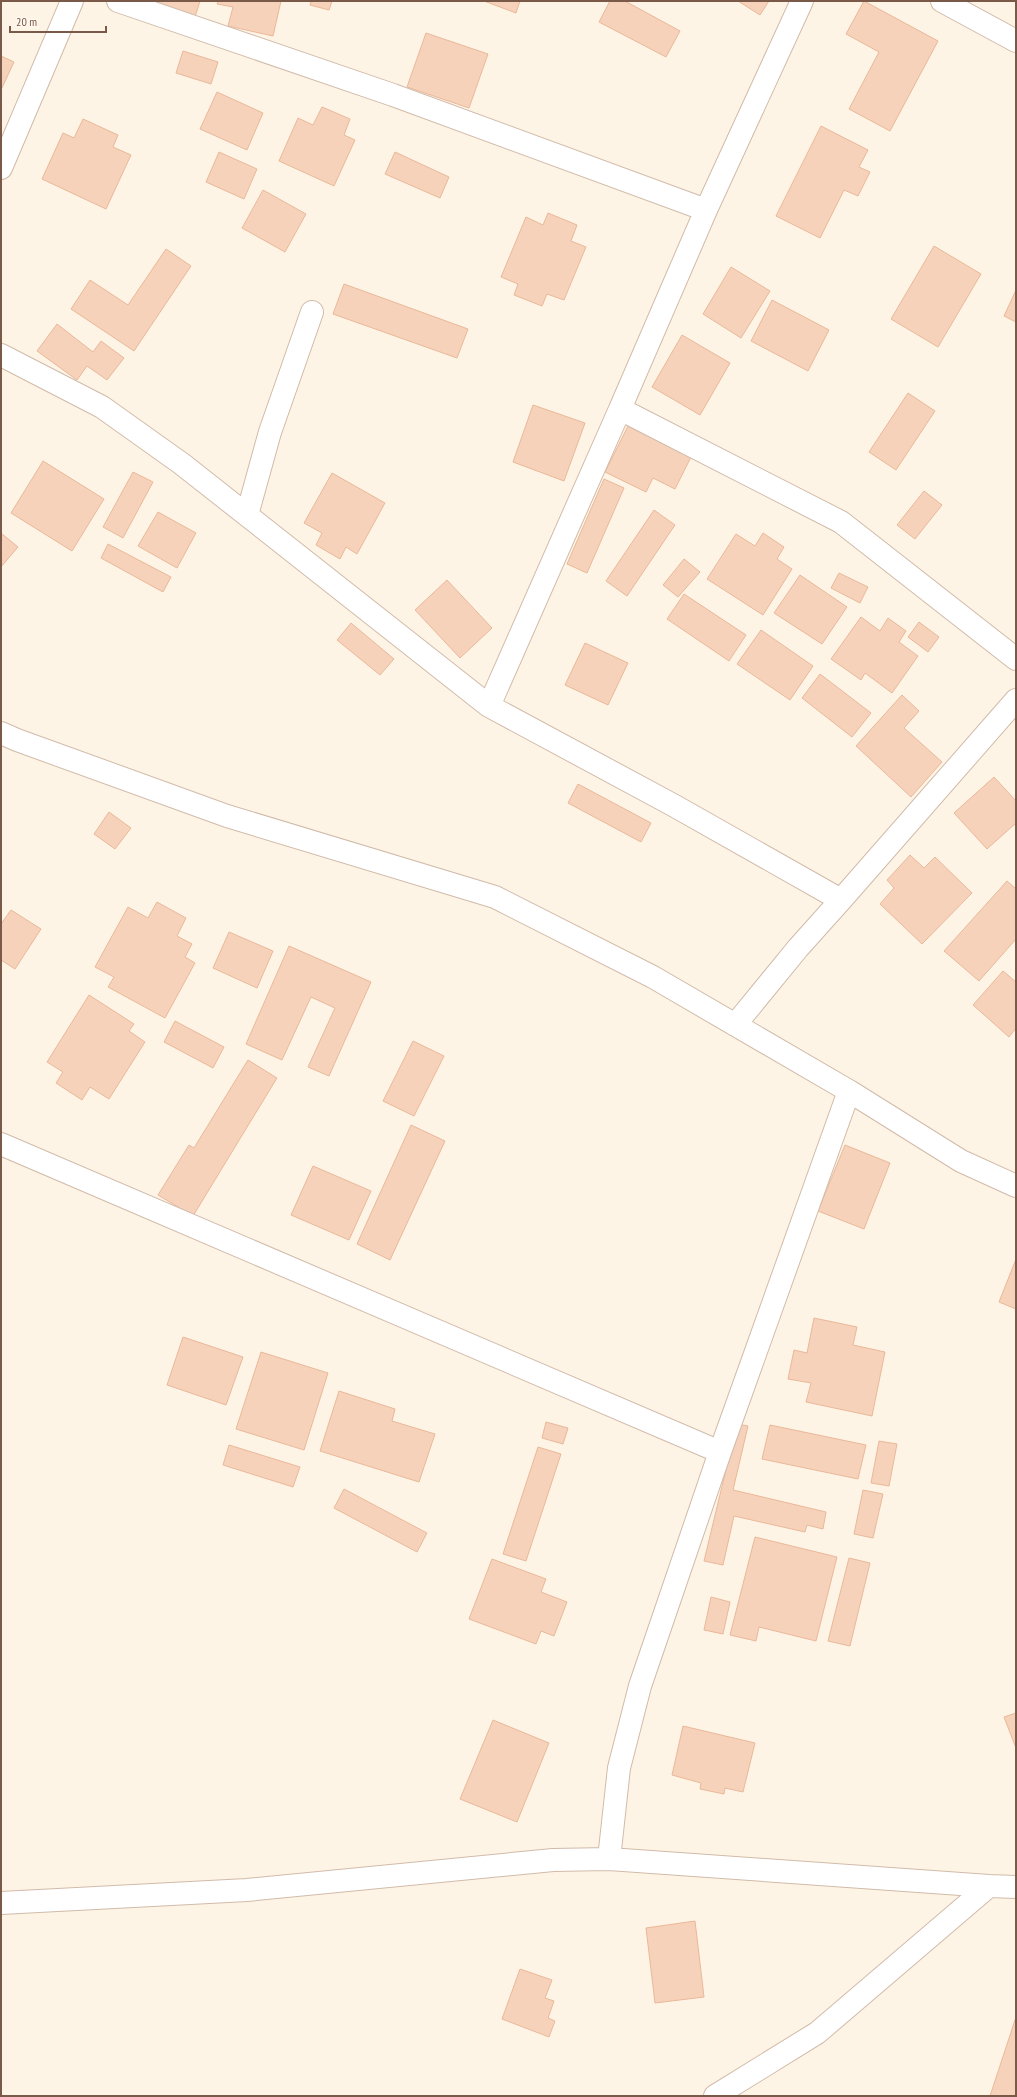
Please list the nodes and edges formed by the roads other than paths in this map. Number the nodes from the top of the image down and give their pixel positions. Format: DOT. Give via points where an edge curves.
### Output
graph roads {
  1 [pos="72,1"];
  2 [pos="118,1"];
  3 [pos="802,1"];
  4 [pos="942,1"];
  5 [pos="1016,40"];
  6 [pos="1,168"];
  7 [pos="706,210"];
  8 [pos="312,312"];
  9 [pos="1,355"];
  10 [pos="620,409"];
  11 [pos="247,515"];
  12 [pos="1016,659"];
  13 [pos="1016,700"];
  14 [pos="489,706"];
  15 [pos="1,733"];
  16 [pos="841,900"];
  17 [pos="734,1024"];
  18 [pos="849,1091"];
  19 [pos="1,1144"];
  20 [pos="1016,1186"];
  21 [pos="720,1452"];
  22 [pos="609,1859"];
  23 [pos="989,1886"];
  24 [pos="1016,1886"];
  25 [pos="1,1903"];
  26 [pos="715,2096"];
  1 -- 6 [label="street"];
  2 -- 7 [label="street" via="393,95"];
  3 -- 7 [label="street"];
  4 -- 5 [label="street"];
  7 -- 10 [label="street"];
  8 -- 11 [label="street" via="270,432"];
  9 -- 11 [label="street" via="102,407 182,464"];
  10 -- 12 [label="street" via="841,522"];
  10 -- 14 [label="street"];
  11 -- 14 [label="street"];
  13 -- 16 [label="street"];
  14 -- 16 [label="street" via="673,805"];
  15 -- 17 [label="street" via="227,816 495,897 653,977"];
  16 -- 17 [label="street"];
  17 -- 18 [label="street"];
  18 -- 20 [label="street" via="961,1162"];
  18 -- 21 [label="street"];
  19 -- 21 [label="street"];
  21 -- 22 [label="street" via="640,1686 619,1768"];
  22 -- 23 [label="street"];
  22 -- 25 [label="street" via="553,1860 248,1890"];
  23 -- 24 [label="street"];
  23 -- 26 [label="street" via="818,2033"];
}
